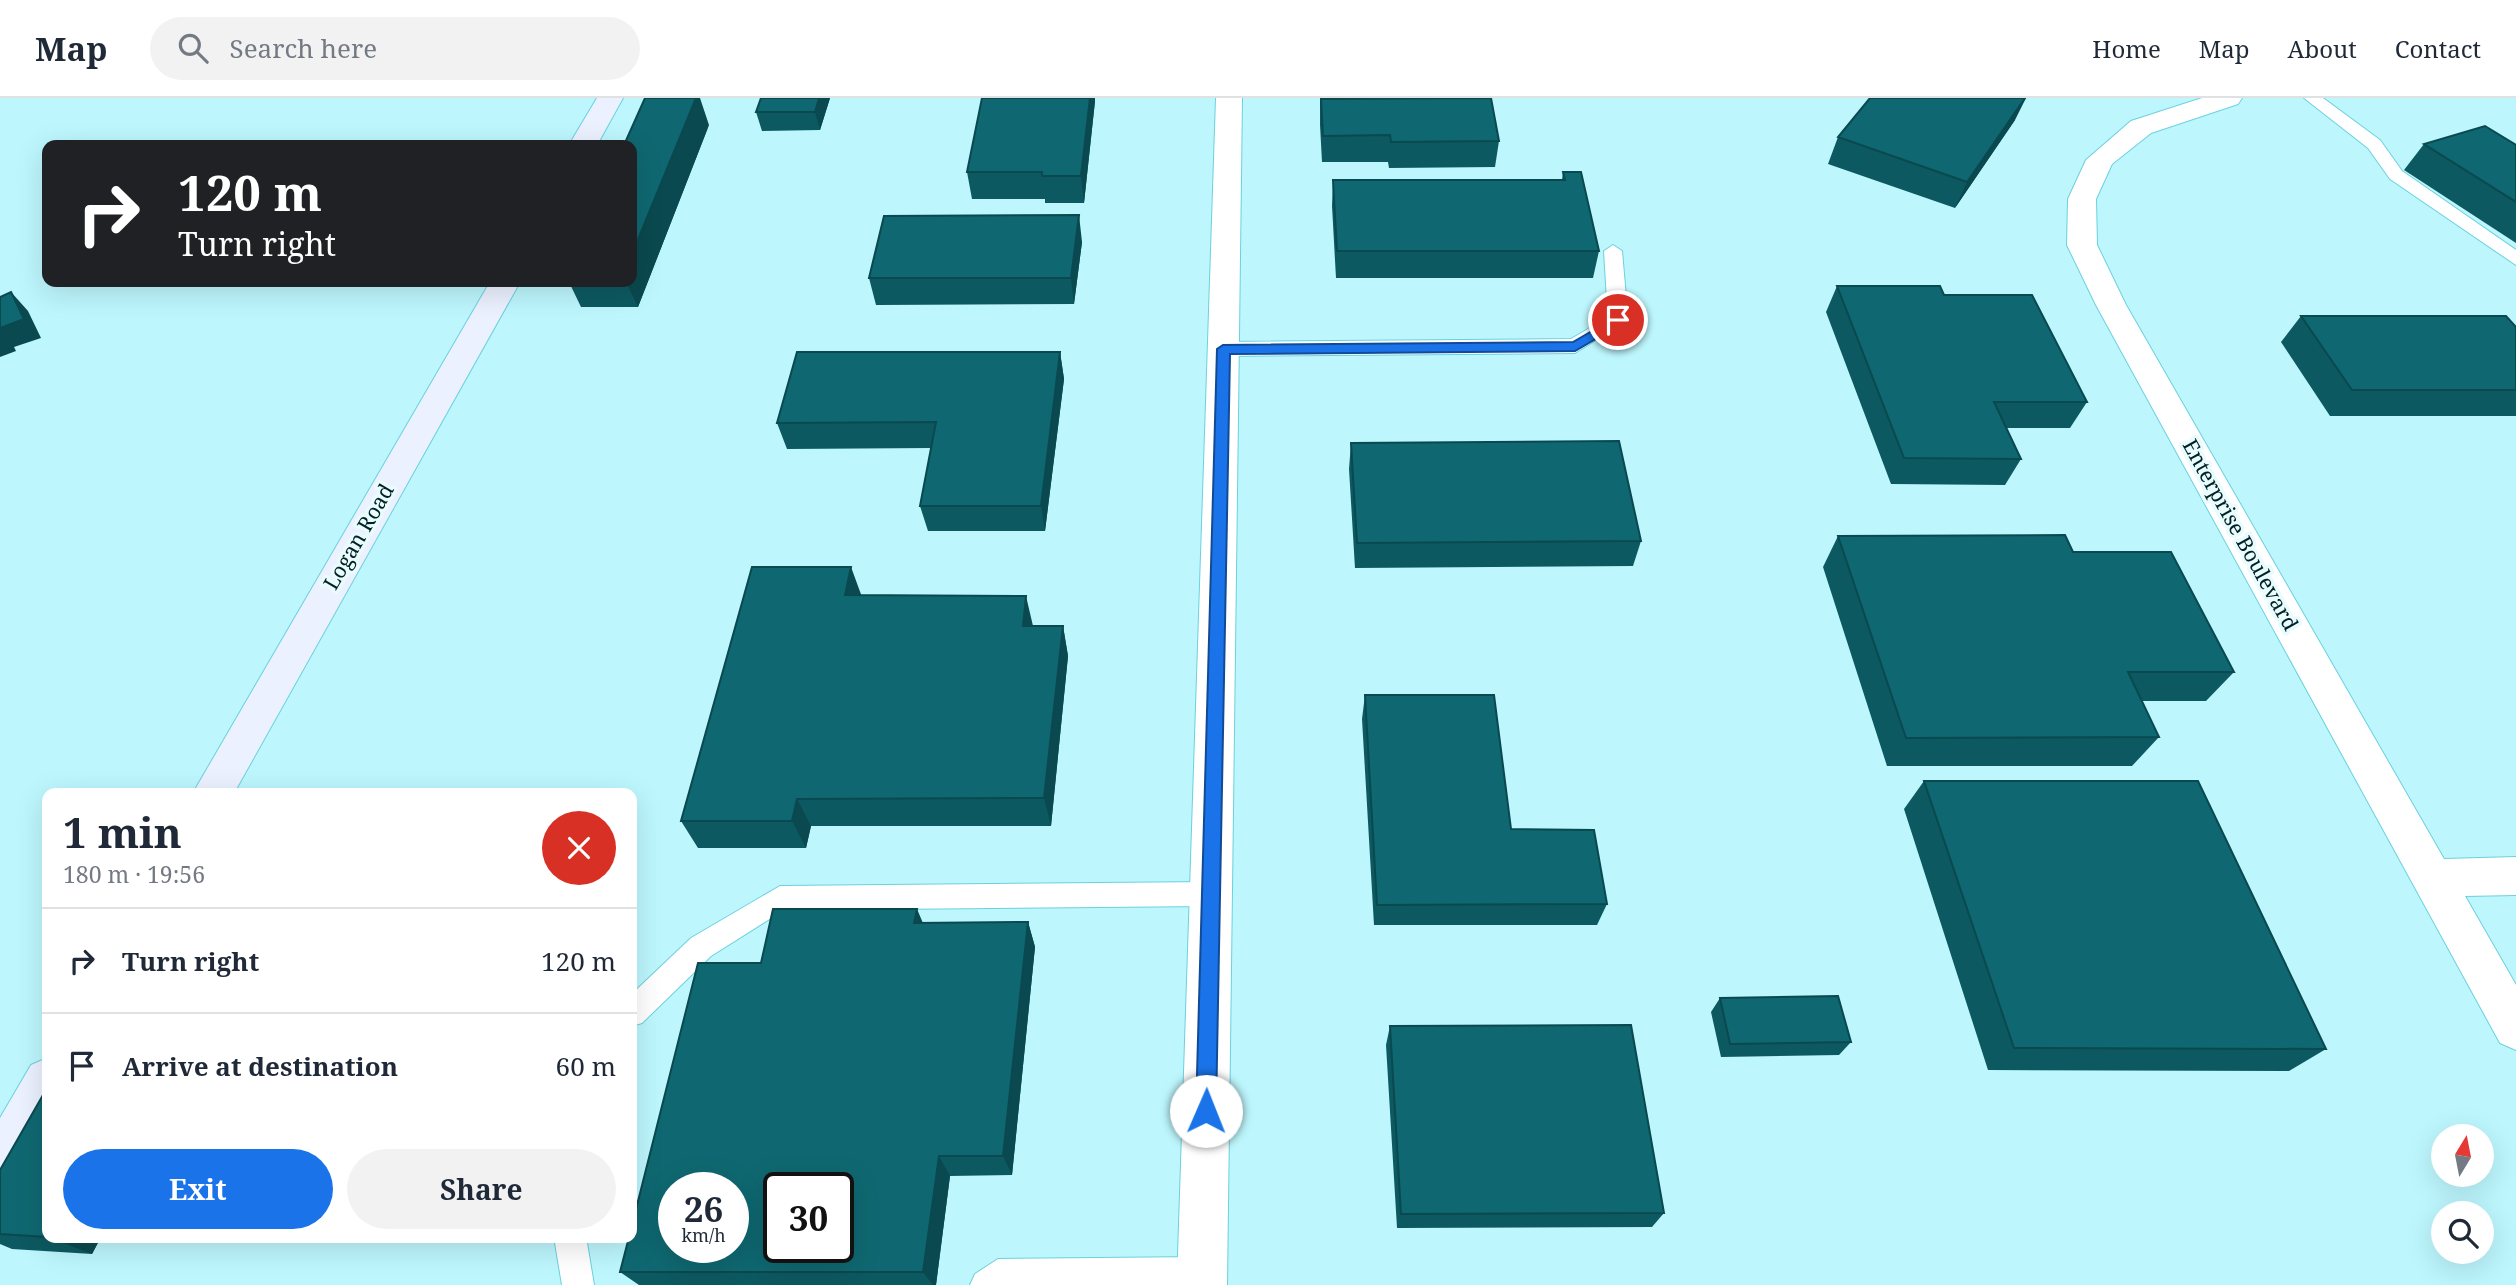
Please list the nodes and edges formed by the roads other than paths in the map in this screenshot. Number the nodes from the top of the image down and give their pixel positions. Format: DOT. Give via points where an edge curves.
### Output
graph roads {
  1 [pos="610,98"];
  2 [pos="1229,98"];
  3 [pos="2229,98"];
  4 [pos="2312,98"];
  5 [pos="586,140"];
  6 [pos="1613,251"];
  7 [pos="2516,259"];
  8 [pos="502,287"];
  9 [pos="1223,349"];
  10 [pos="215,788"];
  11 [pos="2516,876"];
  12 [pos="2432,878"];
  13 [pos="1211,894"];
  14 [pos="637,1008"];
  15 [pos="2516,1028"];
  16 [pos="42,1090"];
  17 [pos="0,1164"];
  18 [pos="571,1243"];
  19 [pos="1203,1279"];
  20 [pos="578,1285"];
  21 [pos="985,1285"];
  1 -- 5 [label="street"];
  2 -- 9 [label="street"];
  3 -- 12 [label="street, Enterprise Boulevard" via="2141,127 2100,160 2082,199 2082,246 2111,306"];
  4 -- 7 [label="lane" via="2374,144 2396,175"];
  6 -- 9 [label="lane" via="1618,320 1575,346"];
  8 -- 10 [label="street, Logan Road"];
  9 -- 13 [label="street"];
  11 -- 12 [label="street"];
  12 -- 15 [label="street, Enterprise Boulevard"];
  13 -- 14 [label="lane" via="780,898 701,947"];
  13 -- 19 [label="street"];
  16 -- 17 [label="street"];
  18 -- 20 [label="lane"];
  19 -- 21 [label="lane" via="998,1275"];
}
